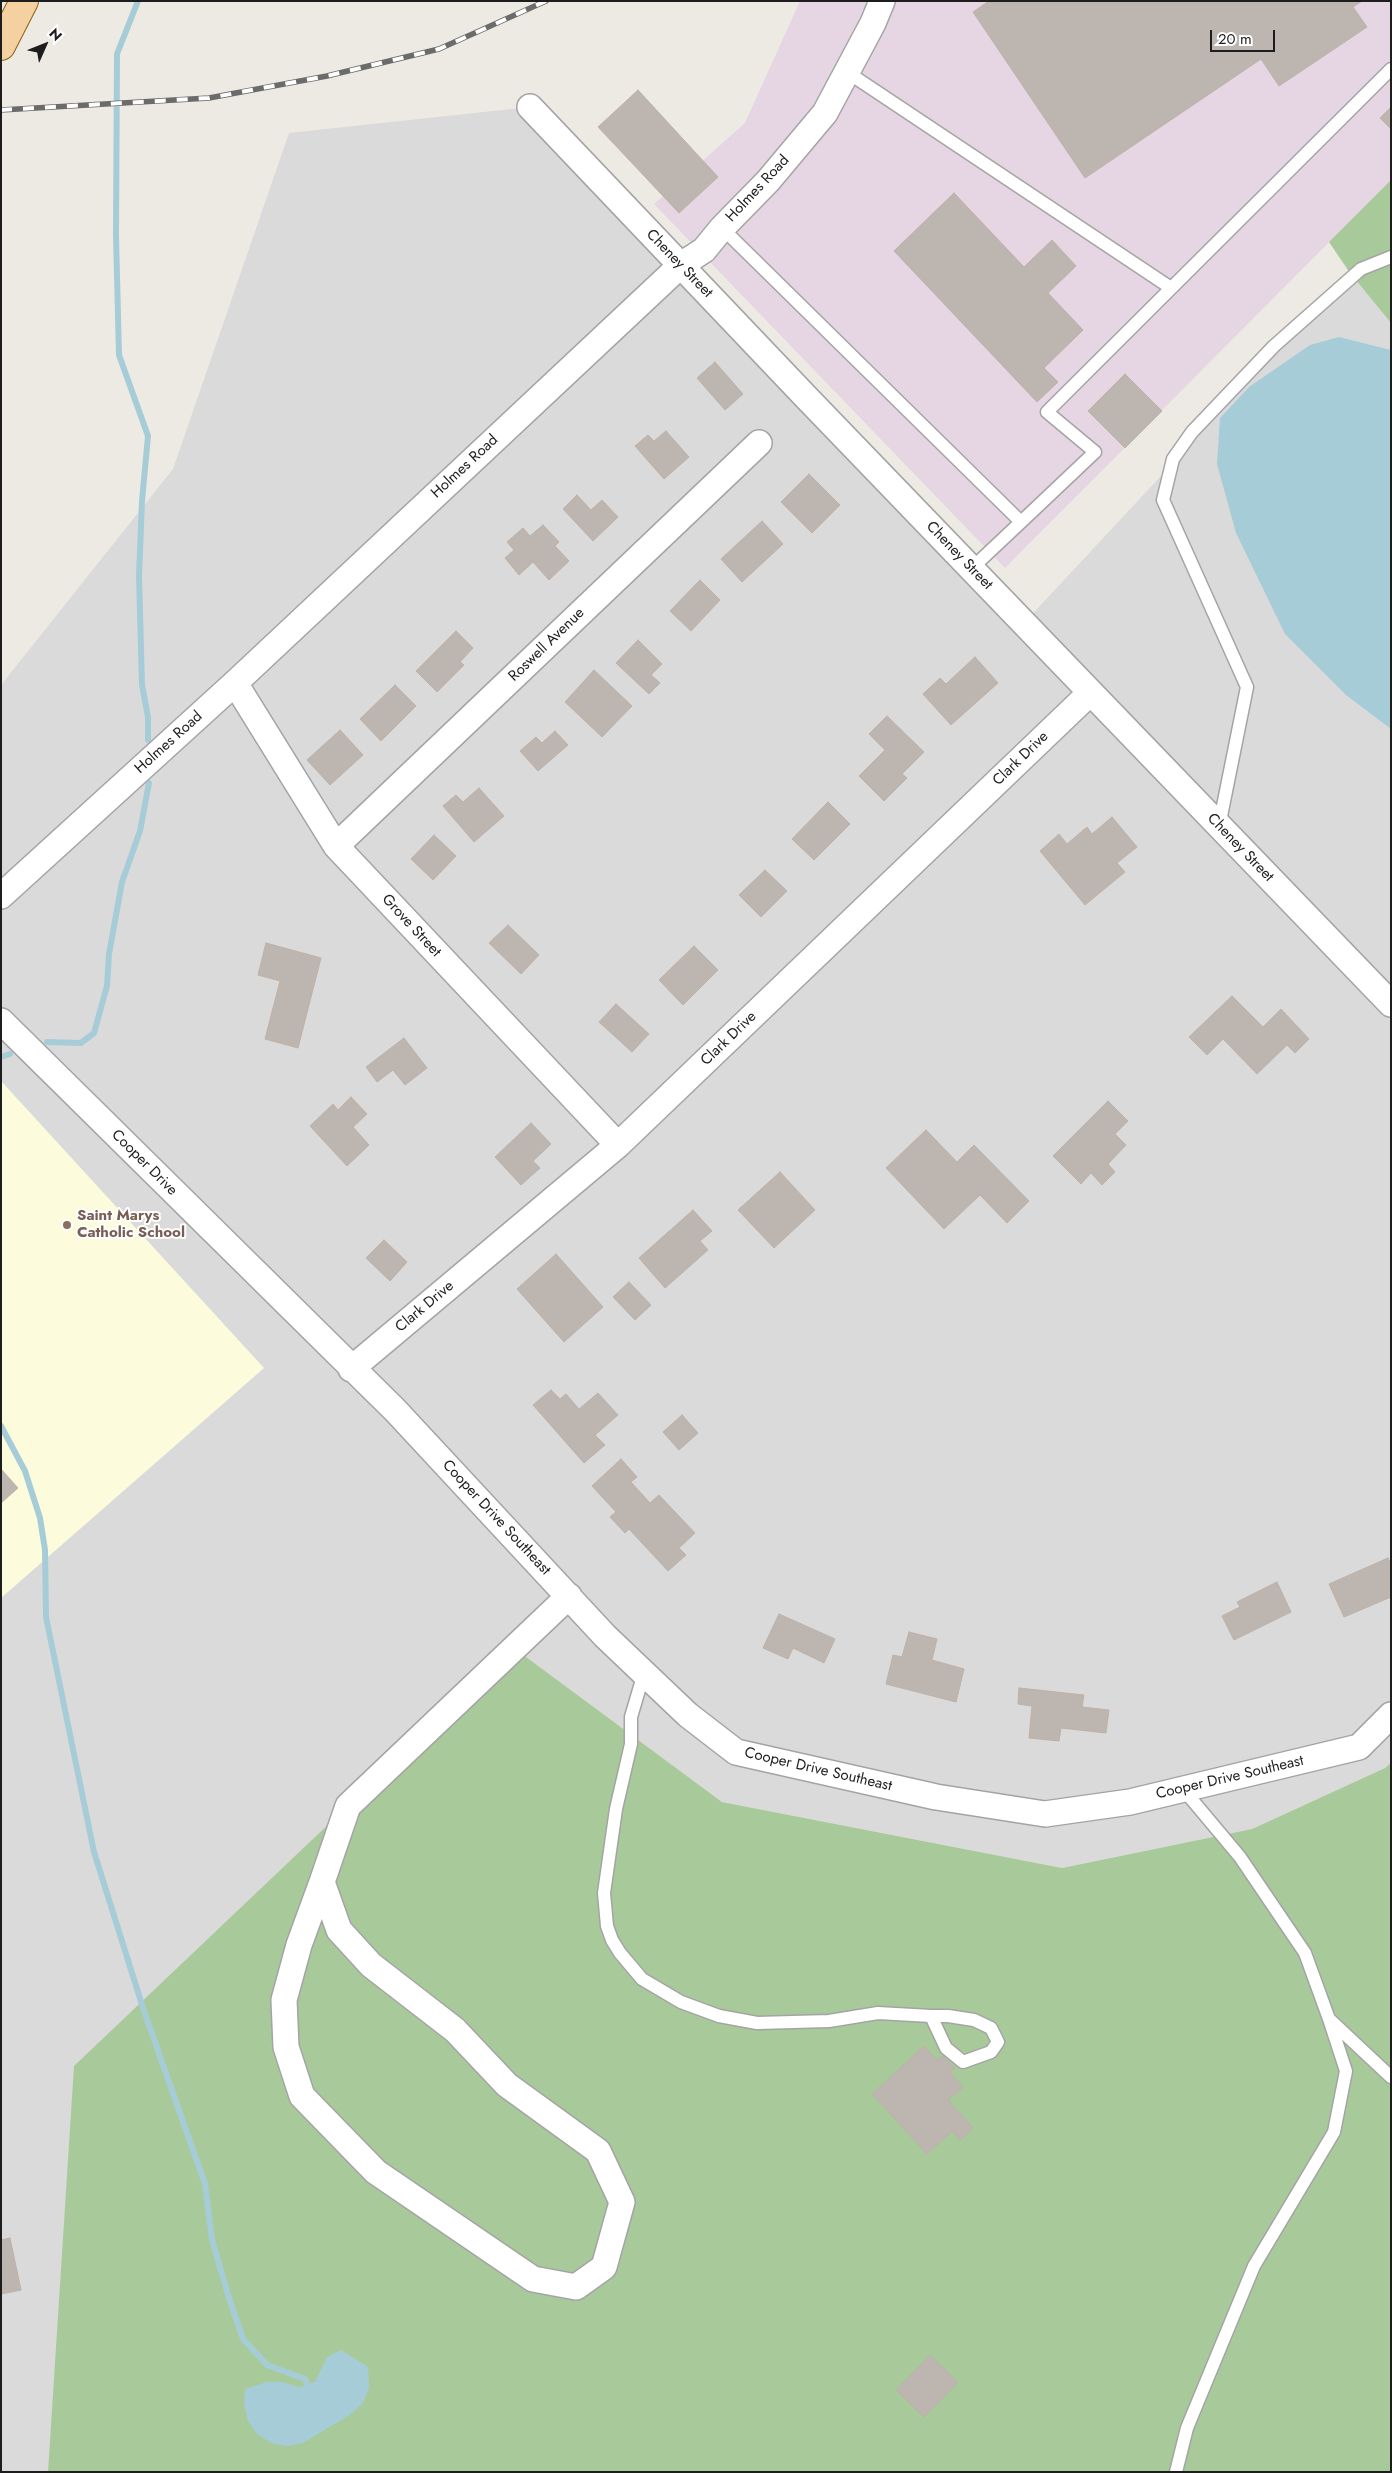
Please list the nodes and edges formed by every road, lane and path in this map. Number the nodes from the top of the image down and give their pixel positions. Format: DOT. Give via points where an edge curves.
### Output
graph roads {
  1 [pos="24,1"];
  2 [pos="882,1"];
  3 [pos="1,46"];
  4 [pos="1391,69"];
  5 [pos="847,72"];
  6 [pos="530,107"];
  7 [pos="722,228"];
  8 [pos="1391,257"];
  9 [pos="681,265"];
  10 [pos="1172,288"];
  11 [pos="759,443"];
  12 [pos="1021,522"];
  13 [pos="971,569"];
  14 [pos="235,682"];
  15 [pos="1090,693"];
  16 [pos="1219,826"];
  17 [pos="336,846"];
  18 [pos="1,896"];
  19 [pos="1391,1004"];
  20 [pos="1,1021"];
  21 [pos="618,1145"];
  22 [pos="351,1368"];
  23 [pos="569,1596"];
  24 [pos="644,1673"];
  25 [pos="1391,1715"];
  26 [pos="1183,1789"];
  27 [pos="322,1882"];
  28 [pos="932,2016"];
  29 [pos="1329,2019"];
  30 [pos="1391,2077"];
  31 [pos="1176,2472"];
  1 -- 3 [label="main road"];
  2 -- 5 [label="street, Holmes Road"];
  4 -- 10 [label="lane"];
  5 -- 7 [label="street, Holmes Road" via="825,113 768,181"];
  5 -- 10 [label="lane"];
  6 -- 9 [label="street, Cheney Street"];
  7 -- 9 [label="street, Holmes Road" via="704,250"];
  7 -- 12 [label="lane"];
  8 -- 16 [label="lane" via="1361,269 1274,346 1192,432 1173,459 1163,500 1247,687"];
  9 -- 13 [label="street, Cheney Street"];
  9 -- 14 [label="street, Holmes Road"];
  10 -- 12 [label="lane" via="1047,412 1095,452"];
  11 -- 17 [label="street, Roswell Avenue"];
  12 -- 13 [label="lane"];
  13 -- 15 [label="street, Cheney Street"];
  14 -- 17 [label="street, Grove Street"];
  14 -- 18 [label="street, Holmes Road"];
  15 -- 16 [label="street, Cheney Street"];
  15 -- 21 [label="street, Clark Drive"];
  16 -- 19 [label="street, Cheney Street"];
  17 -- 21 [label="street, Grove Street"];
  20 -- 22 [label="street, Cooper Drive"];
  21 -- 22 [label="street, Clark Drive"];
  22 -- 23 [label="street, Cooper Drive Southeast" via="395,1410"];
  23 -- 24 [label="street, Cooper Drive Southeast"];
  23 -- 27 [label="street" via="348,1806"];
  24 -- 26 [label="street, Cooper Drive Southeast" via="736,1752 936,1797 1045,1814 1130,1802"];
  24 -- 28 [label="lane" via="631,1717 631,1744 616,1809 604,1893 607,1926 625,1960 642,1979 681,2002 719,2016 756,2023 829,2021 878,2013"];
  25 -- 26 [label="street, Cooper Drive Southeast" via="1360,1747"];
  26 -- 29 [label="lane" via="1240,1857 1305,1953"];
  27 -- 27 [label="street" via="299,1945 284,2000 286,2047 302,2096 376,2172 533,2280 576,2287 604,2267 622,2202 598,2151 507,2085 455,2030 371,1965 339,1930"];
  28 -- 28 [label="lane" via="974,2020 991,2028 998,2042 991,2052 963,2062 946,2048"];
  29 -- 30 [label="lane"];
  29 -- 31 [label="lane" via="1346,2071 1334,2132 1254,2266 1187,2428"];
}
